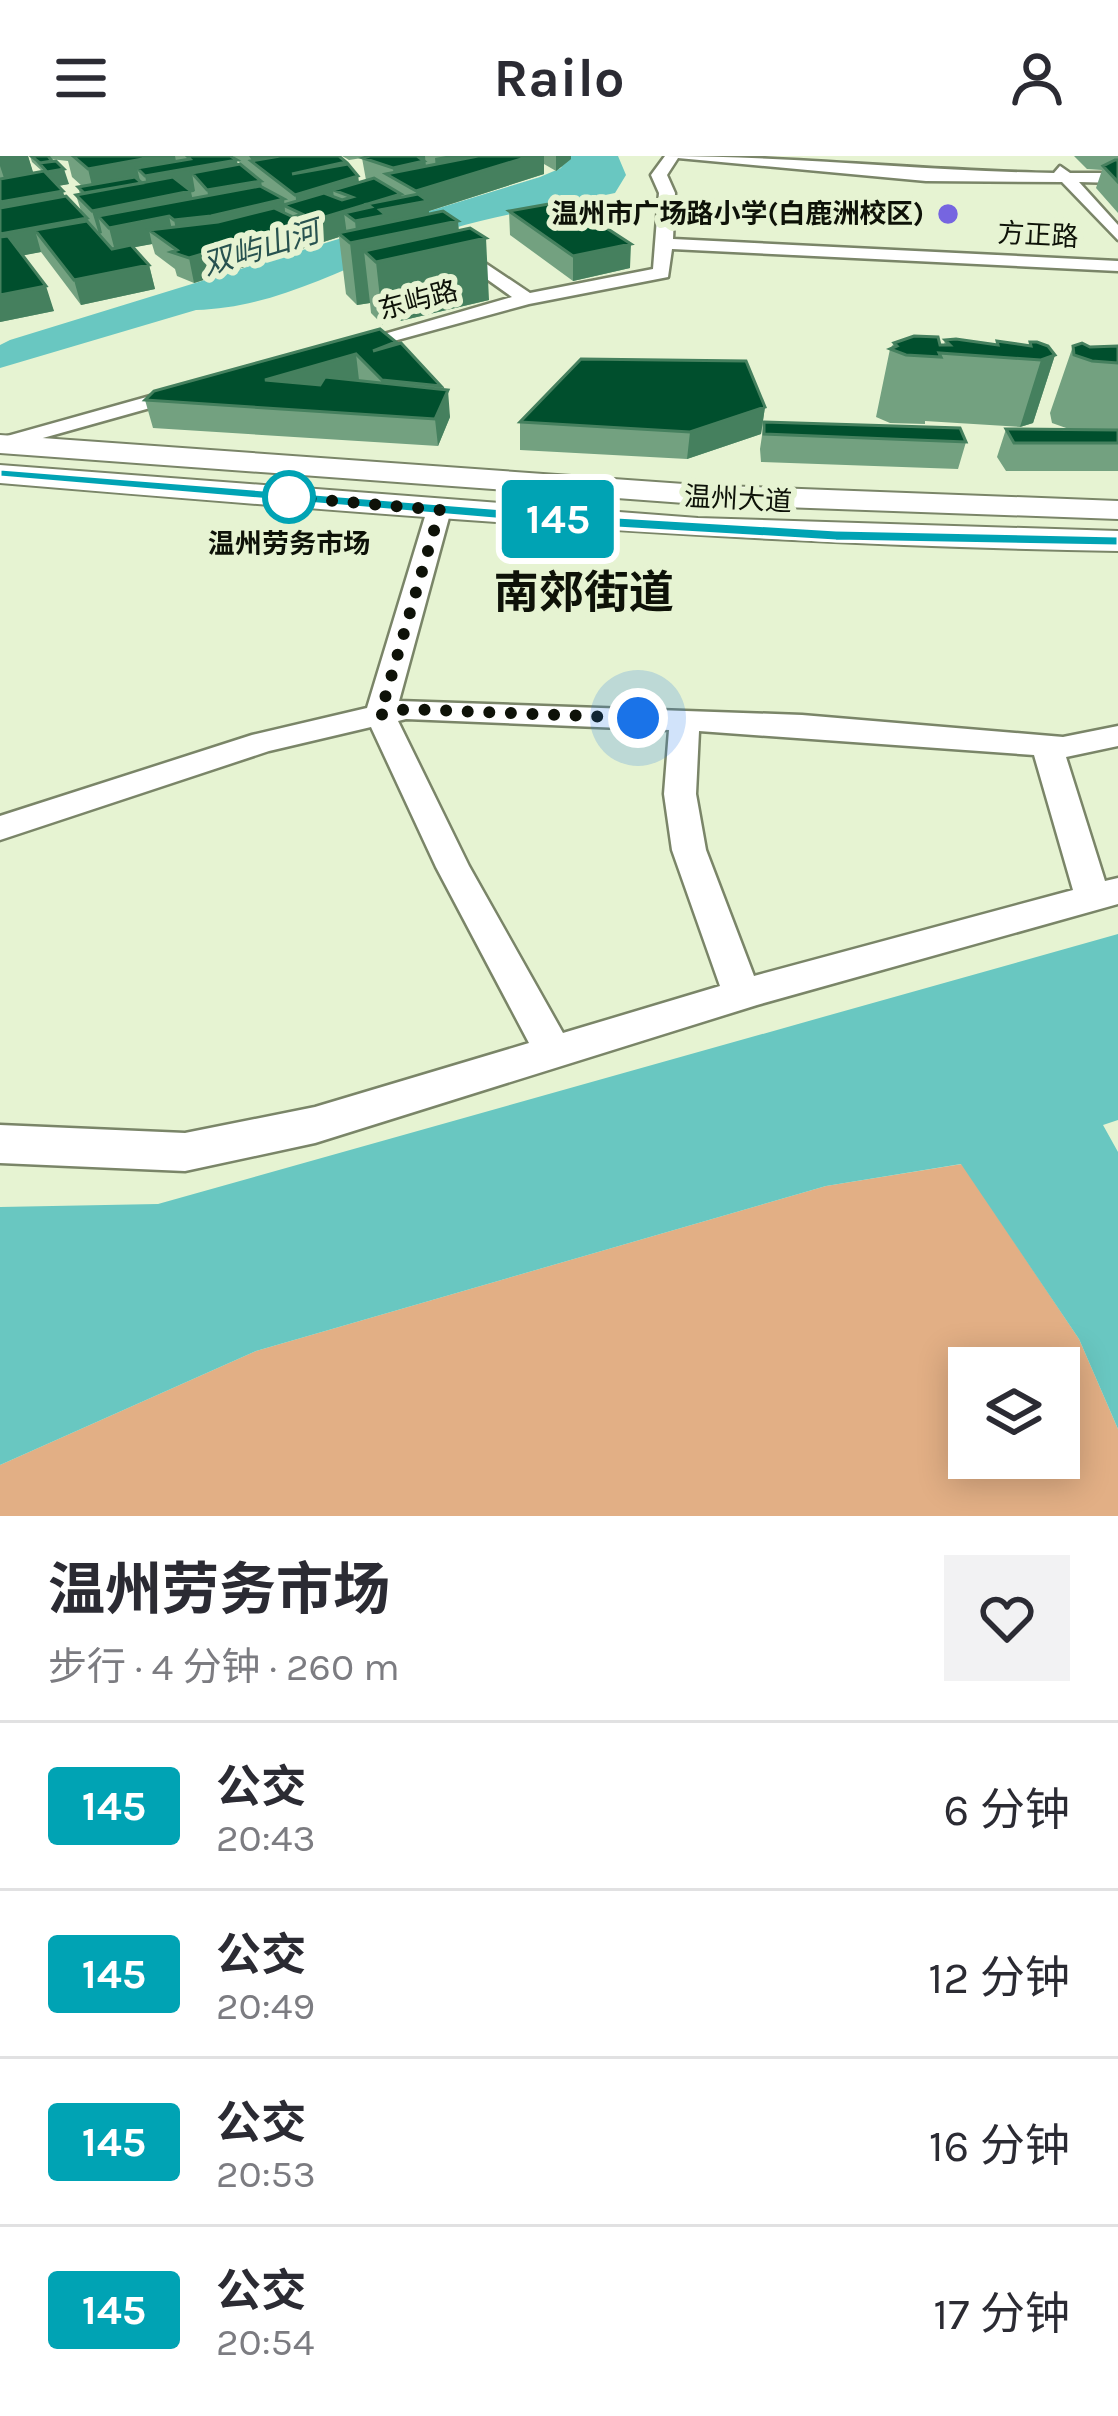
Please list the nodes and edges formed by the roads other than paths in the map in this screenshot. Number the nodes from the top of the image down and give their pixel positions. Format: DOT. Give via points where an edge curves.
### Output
graph roads {
  1 [pos="672,156"];
  2 [pos="684,156"];
  3 [pos="1046,156"];
  4 [pos="1066,178"];
  5 [pos="1118,178"];
  6 [pos="436,235"];
  7 [pos="1118,236"];
  8 [pos="668,244"];
  9 [pos="1118,266"];
  10 [pos="527,299"];
  11 [pos="332,351"];
  12 [pos="198,388"];
  13 [pos="1,454"];
  14 [pos="440,510"];
  15 [pos="1118,510"];
  16 [pos="1118,541"];
  17 [pos="380,715"];
  18 [pos="685,720"];
  19 [pos="1118,736"];
  20 [pos="1047,746"];
  21 [pos="0,828"];
  22 [pos="1105,894"];
  23 [pos="742,994"];
  24 [pos="554,1052"];
  25 [pos="0,1144"];
  1 -- 8 [label="street" via="659,176 668,193"];
  2 -- 4 [label="street" via="926,176"];
  3 -- 4 [label="street"];
  4 -- 5 [label="street"];
  4 -- 7 [label="street"];
  6 -- 10 [label="street"];
  8 -- 9 [label="street, 方正路"];
  8 -- 10 [label="street, 东屿路" via="662,273"];
  10 -- 11 [label="street, 东屿路"];
  12 -- 13 [label="street"];
  13 -- 14 [label="main road, 温州大道"];
  13 -- 15 [label="main road, 温州大道" via="608,492"];
  14 -- 16 [label="main road, 温州大道" via="836,536"];
  14 -- 17 [label="street"];
  17 -- 18 [label="street" via="406,709"];
  17 -- 21 [label="street" via="262,742"];
  17 -- 24 [label="street"];
  18 -- 20 [label="street"];
  18 -- 23 [label="street" via="680,794 689,850"];
  19 -- 20 [label="street"];
  20 -- 22 [label="street"];
  22 -- 23 [label="street"];
  23 -- 24 [label="street"];
  24 -- 25 [label="street" via="315,1125 185,1152"];
}
